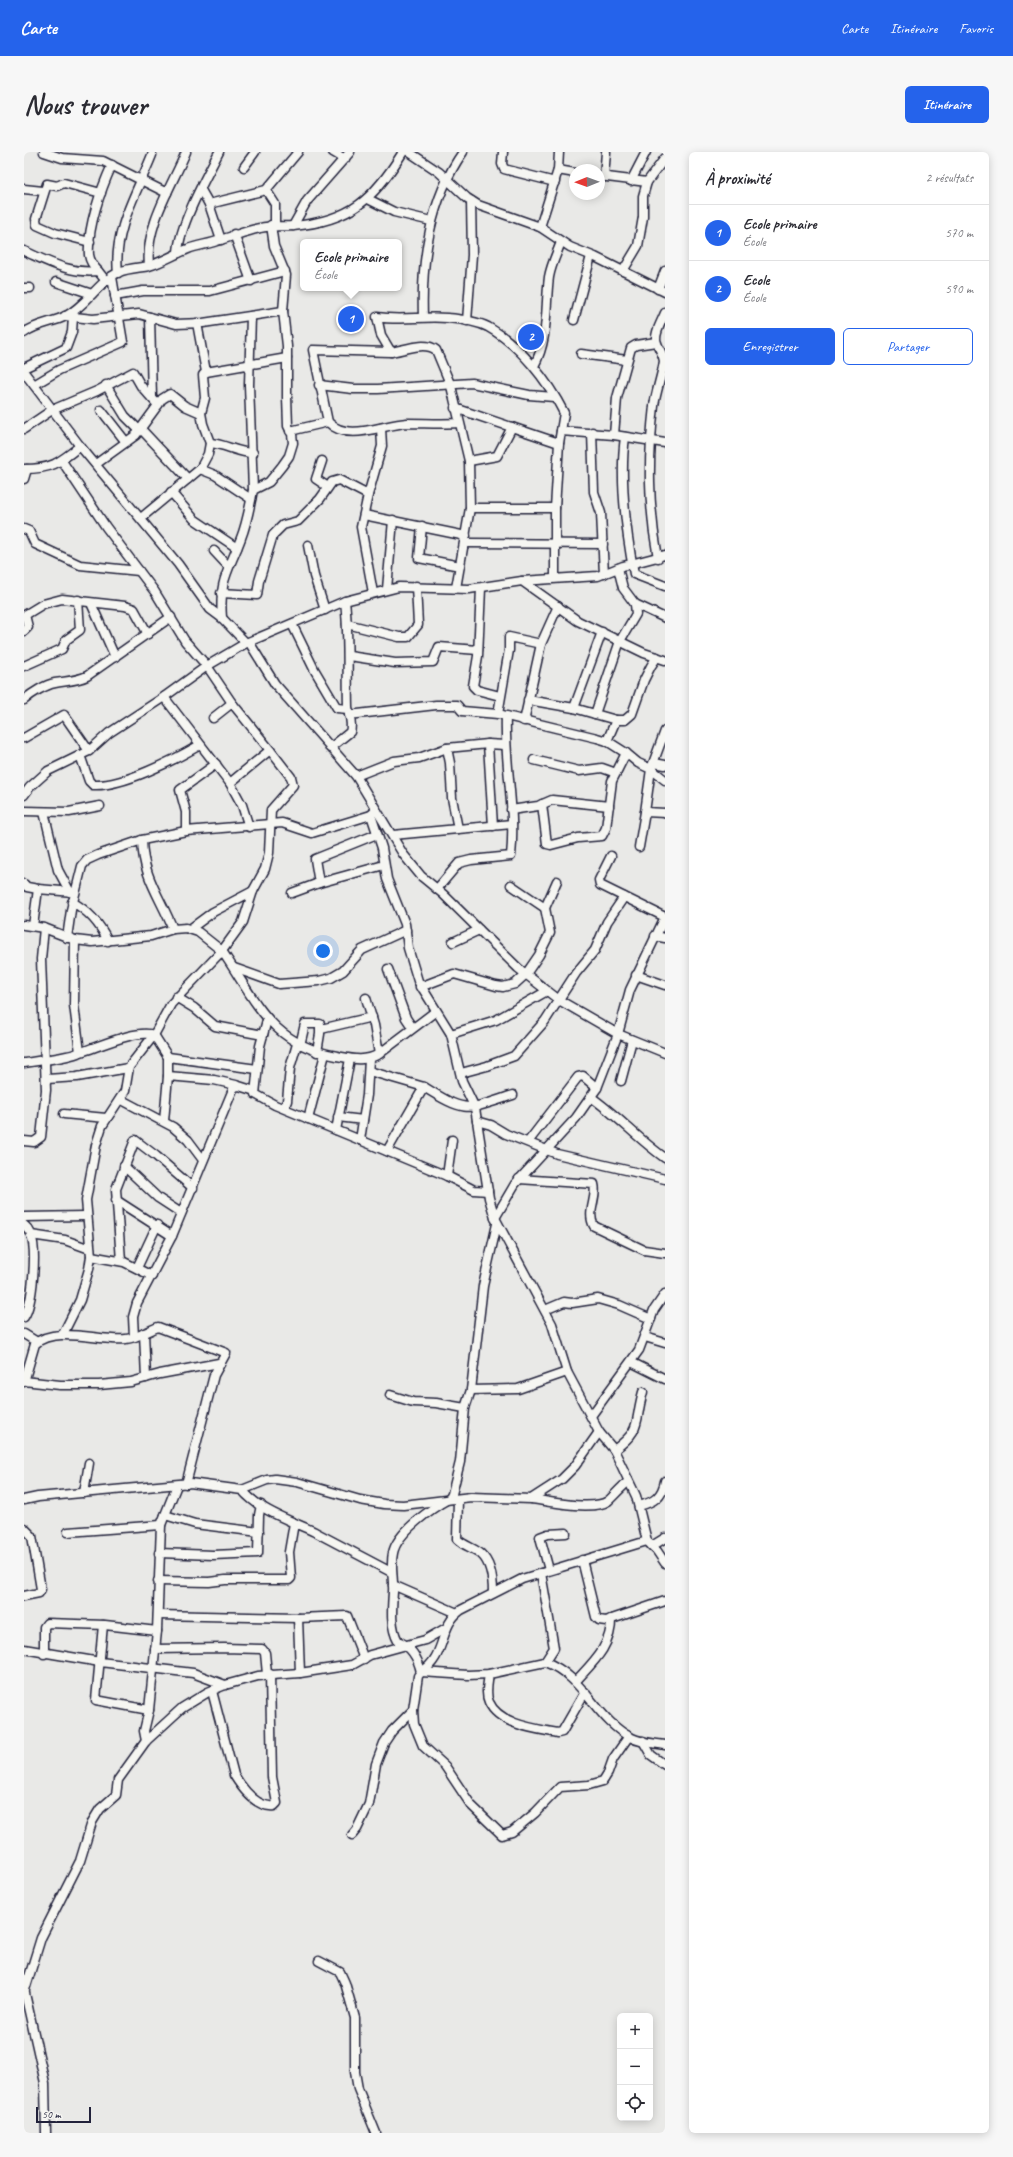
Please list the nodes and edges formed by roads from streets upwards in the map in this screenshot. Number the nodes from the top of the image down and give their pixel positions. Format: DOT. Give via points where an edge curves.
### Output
graph roads {
  1 [pos="44,152"];
  2 [pos="186,152"];
  3 [pos="219,152"];
  4 [pos="255,152"];
  5 [pos="298,152"];
  6 [pos="333,152"];
  7 [pos="403,152"];
  8 [pos="410,152"];
  9 [pos="463,152"];
  10 [pos="503,152"];
  11 [pos="559,152"];
  12 [pos="606,152"];
  13 [pos="646,152"];
  14 [pos="347,155"];
  15 [pos="152,156"];
  16 [pos="665,158"];
  17 [pos="604,164"];
  18 [pos="112,165"];
  19 [pos="244,167"];
  20 [pos="558,170"];
  21 [pos="569,172"];
  22 [pos="605,176"];
  23 [pos="447,178"];
  24 [pos="141,179"];
  25 [pos="631,180"];
  26 [pos="555,182"];
  27 [pos="647,182"];
  28 [pos="24,189"];
  29 [pos="201,190"];
  30 [pos="266,190"];
  31 [pos="43,191"];
  32 [pos="101,193"];
  33 [pos="167,193"];
  34 [pos="368,199"];
  35 [pos="471,201"];
  36 [pos="209,204"];
  37 [pos="431,222"];
  38 [pos="273,225"];
  39 [pos="294,226"];
  40 [pos="540,227"];
  41 [pos="234,234"];
  42 [pos="221,240"];
  43 [pos="90,242"];
  44 [pos="562,242"];
  45 [pos="24,251"];
  46 [pos="178,253"];
  47 [pos="591,256"];
  48 [pos="149,266"];
  49 [pos="98,271"];
  50 [pos="285,271"];
  51 [pos="623,271"];
  52 [pos="665,271"];
  53 [pos="112,277"];
  54 [pos="251,281"];
  55 [pos="56,282"];
  56 [pos="662,291"];
  57 [pos="92,294"];
  58 [pos="115,296"];
  59 [pos="283,311"];
  60 [pos="665,313"];
  61 [pos="117,315"];
  62 [pos="251,316"];
  63 [pos="69,317"];
  64 [pos="150,317"];
  65 [pos="423,317"];
  66 [pos="574,320"];
  67 [pos="467,321"];
  68 [pos="197,323"];
  69 [pos="24,333"];
  70 [pos="656,342"];
  71 [pos="391,352"];
  72 [pos="581,354"];
  73 [pos="287,358"];
  74 [pos="628,360"];
  75 [pos="250,364"];
  76 [pos="534,366"];
  77 [pos="24,368"];
  78 [pos="24,372"];
  79 [pos="206,372"];
  80 [pos="34,385"];
  81 [pos="106,385"];
  82 [pos="319,385"];
  83 [pos="451,386"];
  84 [pos="554,397"];
  85 [pos="152,398"];
  86 [pos="158,405"];
  87 [pos="455,408"];
  88 [pos="52,410"];
  89 [pos="100,410"];
  90 [pos="201,413"];
  91 [pos="328,422"];
  92 [pos="459,424"];
  93 [pos="512,427"];
  94 [pos="381,428"];
  95 [pos="24,429"];
  96 [pos="140,430"];
  97 [pos="290,430"];
  98 [pos="561,431"];
  99 [pos="592,432"];
  100 [pos="614,435"];
  101 [pos="625,437"];
  102 [pos="651,440"];
  103 [pos="126,442"];
  104 [pos="210,443"];
  105 [pos="559,443"];
  106 [pos="665,443"];
  107 [pos="80,446"];
  108 [pos="253,453"];
  109 [pos="62,461"];
  110 [pos="322,461"];
  111 [pos="469,461"];
  112 [pos="96,464"];
  113 [pos="26,469"];
  114 [pos="200,469"];
  115 [pos="24,479"];
  116 [pos="188,479"];
  117 [pos="328,487"];
  118 [pos="253,490"];
  119 [pos="171,492"];
  120 [pos="368,495"];
  121 [pos="251,499"];
  122 [pos="470,508"];
  123 [pos="555,508"];
  124 [pos="364,515"];
  125 [pos="141,518"];
  126 [pos="393,520"];
  127 [pos="422,526"];
  128 [pos="24,529"];
  129 [pos="466,539"];
  130 [pos="555,543"];
  131 [pos="603,544"];
  132 [pos="308,545"];
  133 [pos="237,548"];
  134 [pos="214,551"];
  135 [pos="661,557"];
  136 [pos="632,564"];
  137 [pos="228,566"];
  138 [pos="460,566"];
  139 [pos="618,568"];
  140 [pos="139,571"];
  141 [pos="604,574"];
  142 [pos="554,578"];
  143 [pos="522,581"];
  144 [pos="416,586"];
  145 [pos="665,586"];
  146 [pos="456,588"];
  147 [pos="481,588"];
  148 [pos="387,589"];
  149 [pos="221,593"];
  150 [pos="373,593"];
  151 [pos="78,600"];
  152 [pos="345,601"];
  153 [pos="90,603"];
  154 [pos="635,604"];
  155 [pos="558,606"];
  156 [pos="325,610"];
  157 [pos="24,613"];
  158 [pos="171,617"];
  159 [pos="222,618"];
  160 [pos="665,618"];
  161 [pos="292,624"];
  162 [pos="348,624"];
  163 [pos="24,631"];
  164 [pos="602,632"];
  165 [pos="148,634"];
  166 [pos="620,641"];
  167 [pos="248,643"];
  168 [pos="542,644"];
  169 [pos="478,650"];
  170 [pos="349,656"];
  171 [pos="115,657"];
  172 [pos="661,658"];
  173 [pos="24,666"];
  174 [pos="207,666"];
  175 [pos="500,696"];
  176 [pos="164,697"];
  177 [pos="24,700"];
  178 [pos="528,700"];
  179 [pos="232,702"];
  180 [pos="574,708"];
  181 [pos="349,712"];
  182 [pos="595,714"];
  183 [pos="502,715"];
  184 [pos="213,718"];
  185 [pos="616,720"];
  186 [pos="524,721"];
  187 [pos="665,731"];
  188 [pos="24,738"];
  189 [pos="607,741"];
  190 [pos="488,744"];
  191 [pos="200,745"];
  192 [pos="505,745"];
  193 [pos="330,748"];
  194 [pos="447,748"];
  195 [pos="270,750"];
  196 [pos="89,751"];
  197 [pos="626,754"];
  198 [pos="80,755"];
  199 [pos="534,760"];
  200 [pos="216,764"];
  201 [pos="665,765"];
  202 [pos="653,766"];
  203 [pos="616,773"];
  204 [pos="356,776"];
  205 [pos="665,780"];
  206 [pos="230,783"];
  207 [pos="24,795"];
  208 [pos="542,804"];
  209 [pos="100,806"];
  210 [pos="609,806"];
  211 [pos="511,810"];
  212 [pos="24,811"];
  213 [pos="44,812"];
  214 [pos="645,812"];
  215 [pos="374,813"];
  216 [pos="665,813"];
  217 [pos="269,824"];
  218 [pos="512,824"];
  219 [pos="493,826"];
  220 [pos="249,827"];
  221 [pos="458,829"];
  222 [pos="186,831"];
  223 [pos="377,834"];
  224 [pos="393,835"];
  225 [pos="142,840"];
  226 [pos="638,847"];
  227 [pos="611,856"];
  228 [pos="384,865"];
  229 [pos="557,881"];
  230 [pos="319,883"];
  231 [pos="24,884"];
  232 [pos="511,885"];
  233 [pos="38,889"];
  234 [pos="437,889"];
  235 [pos="253,891"];
  236 [pos="73,892"];
  237 [pos="292,893"];
  238 [pos="624,897"];
  239 [pos="72,902"];
  240 [pos="545,908"];
  241 [pos="665,917"];
  242 [pos="24,925"];
  243 [pos="33,926"];
  244 [pos="44,928"];
  245 [pos="173,929"];
  246 [pos="190,929"];
  247 [pos="406,930"];
  248 [pos="479,930"];
  249 [pos="655,936"];
  250 [pos="665,938"];
  251 [pos="71,939"];
  252 [pos="108,941"];
  253 [pos="453,942"];
  254 [pos="222,951"];
  255 [pos="234,968"];
  256 [pos="388,969"];
  257 [pos="526,974"];
  258 [pos="636,974"];
  259 [pos="665,985"];
  260 [pos="420,987"];
  261 [pos="547,991"];
  262 [pos="176,997"];
  263 [pos="366,998"];
  264 [pos="559,1000"];
  265 [pos="436,1011"];
  266 [pos="372,1017"];
  267 [pos="267,1020"];
  268 [pos="412,1027"];
  269 [pos="321,1029"];
  270 [pos="451,1034"];
  271 [pos="618,1034"];
  272 [pos="154,1035"];
  273 [pos="263,1035"];
  274 [pos="632,1040"];
  275 [pos="299,1045"];
  276 [pos="80,1052"];
  277 [pos="321,1053"];
  278 [pos="665,1053"];
  279 [pos="379,1054"];
  280 [pos="168,1057"];
  281 [pos="46,1059"];
  282 [pos="350,1059"];
  283 [pos="369,1059"];
  284 [pos="24,1063"];
  285 [pos="128,1068"];
  286 [pos="257,1069"];
  287 [pos="370,1071"];
  288 [pos="461,1073"];
  289 [pos="168,1076"];
  290 [pos="46,1079"];
  291 [pos="621,1081"];
  292 [pos="236,1085"];
  293 [pos="424,1087"];
  294 [pos="597,1088"];
  295 [pos="255,1091"];
  296 [pos="513,1095"];
  297 [pos="591,1097"];
  298 [pos="120,1099"];
  299 [pos="284,1108"];
  300 [pos="475,1108"];
  301 [pos="64,1114"];
  302 [pos="338,1117"];
  303 [pos="106,1118"];
  304 [pos="308,1119"];
  305 [pos="363,1120"];
  306 [pos="164,1121"];
  307 [pos="477,1121"];
  308 [pos="336,1130"];
  309 [pos="360,1140"];
  310 [pos="452,1140"];
  311 [pos="24,1141"];
  312 [pos="528,1142"];
  313 [pos="545,1149"];
  314 [pos="387,1152"];
  315 [pos="665,1158"];
  316 [pos="203,1160"];
  317 [pos="124,1166"];
  318 [pos="447,1176"];
  319 [pos="665,1179"];
  320 [pos="518,1180"];
  321 [pos="193,1188"];
  322 [pos="488,1191"];
  323 [pos="116,1200"];
  324 [pos="181,1213"];
  325 [pos="86,1216"];
  326 [pos="24,1217"];
  327 [pos="496,1221"];
  328 [pos="24,1225"];
  329 [pos="156,1225"];
  330 [pos="31,1235"];
  331 [pos="172,1236"];
  332 [pos="90,1252"];
  333 [pos="665,1253"];
  334 [pos="121,1261"];
  335 [pos="137,1268"];
  336 [pos="152,1276"];
  337 [pos="665,1294"];
  338 [pos="545,1310"];
  339 [pos="24,1317"];
  340 [pos="651,1319"];
  341 [pos="144,1333"];
  342 [pos="24,1334"];
  343 [pos="63,1334"];
  344 [pos="134,1337"];
  345 [pos="644,1337"];
  346 [pos="37,1342"];
  347 [pos="665,1343"];
  348 [pos="632,1362"];
  349 [pos="219,1363"];
  350 [pos="567,1372"];
  351 [pos="146,1378"];
  352 [pos="665,1379"];
  353 [pos="24,1381"];
  354 [pos="471,1390"];
  355 [pos="642,1392"];
  356 [pos="390,1395"];
  357 [pos="465,1408"];
  358 [pos="592,1416"];
  359 [pos="599,1432"];
  360 [pos="614,1450"];
  361 [pos="89,1463"];
  362 [pos="665,1481"];
  363 [pos="628,1482"];
  364 [pos="186,1484"];
  365 [pos="177,1485"];
  366 [pos="242,1490"];
  367 [pos="84,1493"];
  368 [pos="458,1499"];
  369 [pos="531,1499"];
  370 [pos="24,1500"];
  371 [pos="442,1502"];
  372 [pos="261,1505"];
  373 [pos="639,1506"];
  374 [pos="164,1515"];
  375 [pos="294,1523"];
  376 [pos="161,1525"];
  377 [pos="24,1528"];
  378 [pos="68,1532"];
  379 [pos="259,1532"];
  380 [pos="566,1533"];
  381 [pos="665,1538"];
  382 [pos="655,1547"];
  383 [pos="159,1552"];
  384 [pos="582,1560"];
  385 [pos="665,1563"];
  386 [pos="391,1572"];
  387 [pos="545,1572"];
  388 [pos="158,1581"];
  389 [pos="393,1585"];
  390 [pos="494,1593"];
  391 [pos="24,1596"];
  392 [pos="665,1601"];
  393 [pos="457,1613"];
  394 [pos="158,1615"];
  395 [pos="298,1618"];
  396 [pos="611,1619"];
  397 [pos="103,1625"];
  398 [pos="446,1628"];
  399 [pos="157,1631"];
  400 [pos="407,1645"];
  401 [pos="24,1649"];
  402 [pos="155,1649"];
  403 [pos="44,1654"];
  404 [pos="364,1659"];
  405 [pos="100,1662"];
  406 [pos="545,1662"];
  407 [pos="153,1667"];
  408 [pos="300,1672"];
  409 [pos="421,1672"];
  410 [pos="268,1674"];
  411 [pos="489,1674"];
  412 [pos="575,1682"];
  413 [pos="225,1684"];
  414 [pos="212,1691"];
  415 [pos="585,1692"];
  416 [pos="149,1710"];
  417 [pos="412,1710"];
  418 [pos="629,1736"];
  419 [pos="146,1741"];
  420 [pos="643,1741"];
  421 [pos="665,1743"];
  422 [pos="665,1765"];
  423 [pos="352,1835"];
  424 [pos="319,1961"];
  425 [pos="24,1990"];
  426 [pos="24,1993"];
  427 [pos="46,2133"];
  428 [pos="376,2133"];
  1 -- 18 [label="street" via="56,157 93,159"];
  2 -- 33 [label="street"];
  3 -- 29 [label="street"];
  4 -- 19 [label="street"];
  5 -- 30 [label="street"];
  6 -- 14 [label="street"];
  7 -- 34 [label="street" via="385,181"];
  8 -- 23 [label="street"];
  9 -- 23 [label="street"];
  10 -- 26 [label="street" via="504,169"];
  11 -- 20 [label="street"];
  12 -- 17 [label="street"];
  13 -- 25 [label="street"];
  14 -- 39 [label="street" via="307,201"];
  15 -- 24 [label="street"];
  16 -- 27 [label="street"];
  18 -- 24 [label="street"];
  18 -- 32 [label="street"];
  20 -- 21 [label="street"];
  20 -- 26 [label="street"];
  22 -- 25 [label="street"];
  23 -- 35 [label="street"];
  23 -- 37 [label="street"];
  24 -- 33 [label="street"];
  24 -- 53 [label="street" via="129,208"];
  25 -- 27 [label="street"];
  26 -- 40 [label="street"];
  27 -- 51 [label="street" via="643,196 643,217 638,246"];
  28 -- 31 [label="street"];
  29 -- 36 [label="street"];
  29 -- 46 [label="street" via="190,210"];
  30 -- 36 [label="street"];
  30 -- 38 [label="street" via="275,204"];
  31 -- 32 [label="street" via="46,184 58,186 62,183"];
  31 -- 43 [label="street" via="36,219 37,225"];
  32 -- 43 [label="street"];
  33 -- 48 [label="street" via="150,239"];
  34 -- 37 [label="street" via="399,214"];
  34 -- 39 [label="street" via="348,212"];
  35 -- 40 [label="street" via="502,215"];
  35 -- 67 [label="street" via="472,255"];
  36 -- 42 [label="street"];
  37 -- 65 [label="street" via="422,280"];
  38 -- 39 [label="street"];
  38 -- 41 [label="street"];
  38 -- 50 [label="street" via="274,246"];
  40 -- 44 [label="street"];
  41 -- 42 [label="street"];
  41 -- 54 [label="street"];
  42 -- 46 [label="street"];
  43 -- 49 [label="street" via="90,256"];
  44 -- 47 [label="street"];
  44 -- 76 [label="street" via="549,276 546,328 538,360"];
  45 -- 49 [label="street" via="70,270"];
  46 -- 48 [label="street"];
  47 -- 51 [label="street"];
  47 -- 66 [label="street"];
  48 -- 53 [label="street"];
  49 -- 53 [label="street"];
  50 -- 54 [label="street"];
  50 -- 59 [label="street"];
  51 -- 56 [label="street"];
  52 -- 56 [label="street"];
  53 -- 57 [label="street"];
  53 -- 58 [label="street"];
  54 -- 58 [label="street" via="210,291 143,291"];
  55 -- 57 [label="street"];
  57 -- 63 [label="street"];
  58 -- 61 [label="street"];
  59 -- 62 [label="street"];
  59 -- 73 [label="street"];
  60 -- 70 [label="street"];
  61 -- 63 [label="street" via="93,319"];
  61 -- 64 [label="street" via="139,314"];
  61 -- 80 [label="street" via="122,342 59,370"];
  62 -- 68 [label="street"];
  62 -- 75 [label="street"];
  63 -- 69 [label="street" via="37,325"];
  63 -- 77 [label="street" via="72,332 66,348"];
  64 -- 68 [label="street" via="168,323"];
  64 -- 85 [label="street"];
  65 -- 67 [label="street"];
  65 -- 71 [label="street" via="377,317 381,335"];
  67 -- 76 [label="street" via="488,327 529,359"];
  68 -- 79 [label="street"];
  70 -- 74 [label="street" via="633,346"];
  70 -- 102 [label="street" via="664,361 654,405"];
  71 -- 82 [label="street" via="313,350"];
  71 -- 83 [label="street" via="418,347 434,348 440,356"];
  72 -- 74 [label="street"];
  73 -- 75 [label="street"];
  73 -- 97 [label="street" via="287,412"];
  74 -- 100 [label="street" via="616,405"];
  75 -- 79 [label="street"];
  75 -- 108 [label="street"];
  76 -- 84 [label="street"];
  78 -- 80 [label="street"];
  79 -- 90 [label="street" via="203,375 205,398"];
  80 -- 88 [label="street"];
  81 -- 85 [label="street" via="133,372"];
  81 -- 88 [label="street" via="97,392"];
  81 -- 96 [label="street" via="125,416"];
  82 -- 83 [label="street" via="363,389"];
  82 -- 91 [label="street"];
  83 -- 84 [label="street" via="475,383 529,396"];
  83 -- 87 [label="street"];
  84 -- 98 [label="street" via="564,412"];
  85 -- 86 [label="street"];
  86 -- 90 [label="street" via="170,394 185,406"];
  86 -- 96 [label="street"];
  87 -- 92 [label="street"];
  87 -- 93 [label="street"];
  88 -- 95 [label="street"];
  88 -- 107 [label="street"];
  89 -- 103 [label="street"];
  90 -- 104 [label="street"];
  91 -- 94 [label="street" via="337,429 353,431"];
  91 -- 97 [label="street"];
  92 -- 94 [label="street" via="408,423"];
  92 -- 111 [label="street"];
  93 -- 105 [label="street"];
  93 -- 111 [label="street" via="497,456"];
  94 -- 120 [label="street" via="382,446"];
  96 -- 103 [label="street"];
  96 -- 116 [label="street"];
  97 -- 118 [label="street" via="293,439 289,456 269,482"];
  98 -- 99 [label="street"];
  98 -- 105 [label="street"];
  99 -- 100 [label="street"];
  99 -- 131 [label="street" via="594,492 601,513"];
  100 -- 101 [label="street"];
  101 -- 102 [label="street"];
  101 -- 136 [label="street" via="624,485"];
  102 -- 106 [label="street"];
  102 -- 135 [label="street" via="648,485 651,518"];
  103 -- 112 [label="street"];
  104 -- 108 [label="street"];
  104 -- 114 [label="street" via="208,454"];
  105 -- 123 [label="street"];
  107 -- 109 [label="street"];
  107 -- 112 [label="street"];
  108 -- 118 [label="street"];
  109 -- 113 [label="street" via="45,469"];
  109 -- 140 [label="street"];
  110 -- 117 [label="street" via="316,478"];
  111 -- 122 [label="street"];
  112 -- 125 [label="street"];
  113 -- 115 [label="street"];
  114 -- 116 [label="street"];
  114 -- 121 [label="street" via="215,475"];
  116 -- 119 [label="street"];
  117 -- 120 [label="street" via="333,481 339,480"];
  117 -- 149 [label="street" via="320,500 297,522 283,525 273,534 257,595"];
  118 -- 121 [label="street"];
  119 -- 125 [label="street"];
  119 -- 133 [label="street" via="194,519"];
  120 -- 124 [label="street"];
  121 -- 133 [label="street"];
  122 -- 123 [label="street"];
  122 -- 129 [label="street"];
  123 -- 130 [label="street"];
  124 -- 126 [label="street"];
  124 -- 150 [label="street" via="361,527 362,544"];
  125 -- 159 [label="street" via="210,609"];
  126 -- 127 [label="street"];
  126 -- 148 [label="street"];
  127 -- 129 [label="street"];
  127 -- 138 [label="street" via="419,558"];
  128 -- 140 [label="street" via="29,532 35,544 80,565"];
  129 -- 130 [label="street"];
  129 -- 138 [label="street"];
  130 -- 131 [label="street"];
  130 -- 142 [label="street"];
  131 -- 141 [label="street"];
  132 -- 156 [label="street" via="314,576"];
  133 -- 137 [label="street"];
  134 -- 137 [label="street"];
  135 -- 136 [label="street"];
  136 -- 139 [label="street"];
  136 -- 145 [label="street" via="634,576"];
  137 -- 149 [label="street"];
  138 -- 146 [label="street"];
  139 -- 141 [label="street"];
  139 -- 154 [label="street" via="623,588"];
  140 -- 158 [label="street"];
  141 -- 142 [label="street"];
  142 -- 143 [label="street"];
  143 -- 147 [label="street"];
  143 -- 155 [label="street"];
  144 -- 146 [label="street"];
  144 -- 148 [label="street"];
  144 -- 162 [label="street" via="418,625 406,638"];
  146 -- 147 [label="street"];
  147 -- 169 [label="street"];
  148 -- 150 [label="street"];
  149 -- 159 [label="street"];
  150 -- 152 [label="street"];
  151 -- 153 [label="street"];
  151 -- 157 [label="street" via="49,601"];
  151 -- 173 [label="street" via="80,630 66,640 62,649"];
  152 -- 156 [label="street"];
  152 -- 162 [label="street"];
  153 -- 165 [label="street" via="130,607 138,614"];
  153 -- 171 [label="street"];
  154 -- 160 [label="street"];
  154 -- 166 [label="street" via="636,614"];
  155 -- 164 [label="street" via="578,621"];
  155 -- 168 [label="street"];
  156 -- 161 [label="street"];
  157 -- 163 [label="street" via="28,627"];
  158 -- 165 [label="street"];
  158 -- 174 [label="street" via="185,641"];
  159 -- 167 [label="street"];
  161 -- 167 [label="street"];
  161 -- 181 [label="street" via="337,708"];
  162 -- 170 [label="street"];
  164 -- 166 [label="street"];
  164 -- 180 [label="street"];
  165 -- 171 [label="street"];
  166 -- 172 [label="street"];
  166 -- 182 [label="street"];
  167 -- 174 [label="street"];
  167 -- 193 [label="street" via="271,680"];
  168 -- 175 [label="street" via="509,637"];
  168 -- 178 [label="street"];
  169 -- 170 [label="street" via="439,647 433,662 428,664 395,663"];
  169 -- 175 [label="street" via="474,687"];
  170 -- 181 [label="street"];
  171 -- 177 [label="street" via="83,678 53,683"];
  172 -- 185 [label="street" via="647,673 632,714 625,720"];
  174 -- 176 [label="street"];
  174 -- 179 [label="street"];
  175 -- 183 [label="street"];
  176 -- 191 [label="street"];
  176 -- 196 [label="street" via="109,733"];
  178 -- 180 [label="street"];
  178 -- 186 [label="street"];
  179 -- 184 [label="street"];
  179 -- 195 [label="street"];
  180 -- 182 [label="street"];
  181 -- 183 [label="street" via="454,705 462,711"];
  181 -- 193 [label="street" via="351,730"];
  182 -- 185 [label="street"];
  183 -- 186 [label="street"];
  183 -- 192 [label="street"];
  185 -- 189 [label="street"];
  186 -- 189 [label="street"];
  187 -- 202 [label="street"];
  188 -- 196 [label="street" via="64,715"];
  189 -- 197 [label="street"];
  190 -- 192 [label="street"];
  190 -- 194 [label="street"];
  190 -- 219 [label="street"];
  191 -- 198 [label="street" via="161,766 98,786 89,781"];
  191 -- 200 [label="street"];
  192 -- 211 [label="street"];
  193 -- 204 [label="street"];
  194 -- 204 [label="street" via="419,758 394,762"];
  194 -- 221 [label="street"];
  195 -- 206 [label="street"];
  195 -- 217 [label="street" via="291,778 293,785 271,810"];
  196 -- 198 [label="street"];
  197 -- 202 [label="street" via="638,763"];
  197 -- 203 [label="street"];
  198 -- 207 [label="street" via="48,772"];
  199 -- 203 [label="street" via="580,771 602,768"];
  200 -- 206 [label="street"];
  200 -- 222 [label="street" via="180,790 186,812"];
  201 -- 202 [label="street"];
  202 -- 205 [label="street"];
  202 -- 214 [label="street"];
  203 -- 210 [label="street"];
  204 -- 215 [label="street"];
  206 -- 220 [label="street" via="242,805"];
  208 -- 210 [label="street" via="552,800"];
  208 -- 210 [label="street" via="544,839 546,844 552,845 578,838 602,836 606,828"];
  208 -- 211 [label="street"];
  209 -- 213 [label="street" via="75,811"];
  211 -- 218 [label="street"];
  212 -- 213 [label="street"];
  213 -- 236 [label="street" via="58,870"];
  214 -- 216 [label="street"];
  214 -- 226 [label="street"];
  215 -- 217 [label="street" via="312,833 282,823"];
  215 -- 223 [label="street"];
  215 -- 224 [label="street"];
  217 -- 220 [label="street"];
  217 -- 235 [label="street" via="266,869"];
  218 -- 219 [label="street"];
  218 -- 234 [label="street" via="511,856 461,862"];
  219 -- 221 [label="street"];
  220 -- 222 [label="street"];
  221 -- 224 [label="street"];
  222 -- 225 [label="street"];
  223 -- 228 [label="street" via="383,851"];
  223 -- 230 [label="street" via="315,859"];
  224 -- 234 [label="street" via="413,867"];
  225 -- 236 [label="street" via="87,860 82,866"];
  225 -- 245 [label="street" via="146,873 163,903"];
  227 -- 238 [label="street" via="599,883"];
  228 -- 230 [label="street"];
  228 -- 247 [label="street"];
  229 -- 240 [label="street"];
  230 -- 237 [label="street"];
  231 -- 233 [label="street" via="27,888"];
  232 -- 240 [label="street"];
  233 -- 236 [label="street"];
  233 -- 243 [label="street"];
  234 -- 248 [label="street"];
  235 -- 246 [label="street" via="212,912"];
  235 -- 254 [label="street" via="243,922"];
  236 -- 239 [label="street"];
  238 -- 241 [label="street"];
  238 -- 264 [label="street" via="607,922 595,950"];
  239 -- 251 [label="street"];
  239 -- 252 [label="street" via="98,923"];
  240 -- 257 [label="street" via="550,933"];
  241 -- 249 [label="street"];
  242 -- 243 [label="street"];
  243 -- 244 [label="street"];
  244 -- 251 [label="street"];
  244 -- 281 [label="street" via="41,959"];
  245 -- 246 [label="street"];
  245 -- 252 [label="street" via="150,936"];
  246 -- 254 [label="street" via="198,932"];
  247 -- 255 [label="street" via="362,950 343,971 319,981 279,984"];
  247 -- 260 [label="street" via="408,948"];
  248 -- 253 [label="street"];
  248 -- 257 [label="street"];
  249 -- 250 [label="street"];
  249 -- 258 [label="street"];
  251 -- 252 [label="street"];
  251 -- 276 [label="street" via="74,1005"];
  254 -- 255 [label="street"];
  254 -- 262 [label="street"];
  255 -- 267 [label="street"];
  256 -- 268 [label="street" via="406,1018"];
  257 -- 260 [label="street" via="515,984 503,987 454,974"];
  257 -- 261 [label="street"];
  258 -- 259 [label="street"];
  258 -- 271 [label="street"];
  260 -- 265 [label="street"];
  261 -- 264 [label="street"];
  261 -- 270 [label="street" via="496,1020"];
  262 -- 272 [label="street"];
  262 -- 273 [label="street" via="215,1026"];
  263 -- 266 [label="street"];
  264 -- 271 [label="street"];
  264 -- 288 [label="street" via="545,1021 511,1058"];
  265 -- 268 [label="street"];
  265 -- 270 [label="street"];
  266 -- 269 [label="street"];
  266 -- 279 [label="street"];
  267 -- 273 [label="street"];
  267 -- 275 [label="street" via="284,1036"];
  268 -- 279 [label="street"];
  269 -- 275 [label="street" via="319,1024 306,1024"];
  269 -- 277 [label="street"];
  270 -- 288 [label="street"];
  271 -- 274 [label="street"];
  271 -- 294 [label="street"];
  272 -- 276 [label="street" via="146,1033 127,1037"];
  272 -- 280 [label="street"];
  272 -- 285 [label="street"];
  273 -- 286 [label="street"];
  274 -- 278 [label="street"];
  274 -- 291 [label="street"];
  275 -- 277 [label="street"];
  275 -- 299 [label="street" via="290,1068"];
  276 -- 281 [label="street"];
  277 -- 282 [label="street"];
  277 -- 304 [label="street"];
  279 -- 283 [label="street"];
  280 -- 286 [label="street"];
  280 -- 289 [label="street"];
  281 -- 284 [label="street"];
  281 -- 290 [label="street"];
  282 -- 283 [label="street"];
  282 -- 302 [label="street"];
  283 -- 287 [label="street"];
  285 -- 290 [label="street" via="69,1078"];
  285 -- 298 [label="street" via="125,1090"];
  286 -- 295 [label="street"];
  287 -- 293 [label="street"];
  287 -- 305 [label="street"];
  288 -- 300 [label="street" via="463,1084"];
  289 -- 292 [label="street" via="214,1080"];
  289 -- 306 [label="street"];
  290 -- 311 [label="street" via="42,1135 34,1142"];
  292 -- 295 [label="street"];
  292 -- 316 [label="street"];
  293 -- 300 [label="street" via="450,1103"];
  293 -- 314 [label="street"];
  294 -- 297 [label="street"];
  294 -- 312 [label="street" via="583,1076 578,1077"];
  295 -- 299 [label="street" via="255,1094"];
  296 -- 300 [label="street"];
  297 -- 313 [label="street" via="566,1129"];
  297 -- 315 [label="street" via="622,1119 632,1131"];
  298 -- 303 [label="street"];
  298 -- 306 [label="street"];
  299 -- 304 [label="street"];
  300 -- 307 [label="street"];
  301 -- 303 [label="street"];
  302 -- 305 [label="street"];
  302 -- 308 [label="street"];
  303 -- 325 [label="street" via="93,1160"];
  304 -- 308 [label="street"];
  305 -- 309 [label="street"];
  306 -- 316 [label="street" via="186,1137"];
  307 -- 312 [label="street"];
  307 -- 322 [label="street"];
  308 -- 309 [label="street"];
  309 -- 314 [label="street"];
  310 -- 318 [label="street"];
  312 -- 313 [label="street"];
  313 -- 319 [label="street" via="578,1160"];
  313 -- 320 [label="street"];
  314 -- 318 [label="street"];
  316 -- 321 [label="street"];
  317 -- 321 [label="street" via="136,1140"];
  317 -- 323 [label="street" via="117,1186"];
  317 -- 324 [label="street" via="158,1198"];
  318 -- 322 [label="street" via="474,1190"];
  320 -- 327 [label="street"];
  320 -- 333 [label="street" via="594,1184 591,1215 594,1226 644,1250"];
  321 -- 324 [label="street"];
  322 -- 327 [label="street"];
  323 -- 329 [label="street"];
  323 -- 334 [label="street"];
  324 -- 331 [label="street"];
  325 -- 326 [label="street"];
  325 -- 332 [label="street"];
  327 -- 338 [label="street"];
  327 -- 354 [label="street" via="484,1286"];
  328 -- 330 [label="street"];
  329 -- 331 [label="street"];
  329 -- 335 [label="street"];
  330 -- 332 [label="street" via="62,1240"];
  330 -- 339 [label="street" via="32,1277 29,1308"];
  331 -- 336 [label="street"];
  332 -- 334 [label="street"];
  332 -- 343 [label="street" via="84,1289"];
  334 -- 335 [label="street"];
  335 -- 336 [label="street"];
  336 -- 344 [label="street" via="134,1314"];
  337 -- 340 [label="street"];
  338 -- 340 [label="street" via="564,1302 598,1299 620,1305"];
  338 -- 350 [label="street" via="557,1336"];
  340 -- 345 [label="street"];
  341 -- 344 [label="street"];
  341 -- 349 [label="street" via="158,1327 209,1345 226,1353"];
  341 -- 351 [label="street"];
  342 -- 346 [label="street"];
  343 -- 344 [label="street" via="116,1339"];
  343 -- 346 [label="street"];
  345 -- 347 [label="street"];
  345 -- 348 [label="street"];
  346 -- 353 [label="street"];
  348 -- 352 [label="street"];
  348 -- 358 [label="street"];
  349 -- 351 [label="street"];
  349 -- 364 [label="street"];
  350 -- 354 [label="street" via="518,1389"];
  350 -- 358 [label="street"];
  351 -- 353 [label="street" via="99,1385 60,1385"];
  354 -- 357 [label="street"];
  355 -- 360 [label="street" via="635,1430"];
  356 -- 357 [label="street" via="410,1401"];
  357 -- 371 [label="street" via="460,1462 451,1496"];
  358 -- 359 [label="street"];
  359 -- 360 [label="street"];
  359 -- 369 [label="street" via="575,1466 562,1479"];
  360 -- 363 [label="street"];
  361 -- 367 [label="street"];
  362 -- 373 [label="street" via="660,1497"];
  363 -- 369 [label="street" via="609,1500 598,1504 580,1505"];
  363 -- 373 [label="street"];
  364 -- 365 [label="street"];
  364 -- 366 [label="street"];
  365 -- 367 [label="street"];
  365 -- 374 [label="street"];
  366 -- 371 [label="street" via="275,1479 317,1487 373,1503 403,1505"];
  366 -- 372 [label="street" via="250,1500"];
  367 -- 370 [label="street"];
  368 -- 369 [label="street"];
  368 -- 371 [label="street"];
  368 -- 390 [label="street" via="457,1539 485,1559 491,1572"];
  371 -- 386 [label="street" via="413,1525 397,1542"];
  372 -- 375 [label="street"];
  372 -- 379 [label="street"];
  373 -- 382 [label="street"];
  374 -- 376 [label="street"];
  374 -- 379 [label="street" via="196,1524"];
  375 -- 386 [label="street"];
  375 -- 388 [label="street" via="289,1552 289,1580"];
  376 -- 378 [label="street"];
  376 -- 383 [label="street"];
  377 -- 391 [label="street" via="32,1536 41,1589 39,1593"];
  379 -- 383 [label="street" via="257,1554"];
  380 -- 387 [label="street" via="540,1537"];
  381 -- 382 [label="street"];
  382 -- 384 [label="street"];
  382 -- 385 [label="street"];
  383 -- 388 [label="street"];
  384 -- 387 [label="street"];
  384 -- 396 [label="street" via="597,1618 602,1621"];
  386 -- 389 [label="street"];
  387 -- 390 [label="street" via="522,1579"];
  387 -- 406 [label="street" via="554,1648"];
  388 -- 394 [label="street"];
  389 -- 393 [label="street"];
  389 -- 400 [label="street" via="393,1630 398,1641"];
  390 -- 393 [label="street"];
  392 -- 396 [label="street"];
  393 -- 398 [label="street"];
  394 -- 395 [label="street"];
  394 -- 399 [label="street"];
  395 -- 404 [label="street" via="349,1616"];
  395 -- 408 [label="street"];
  396 -- 412 [label="street" via="606,1645"];
  397 -- 399 [label="street"];
  397 -- 403 [label="street" via="46,1624"];
  397 -- 405 [label="street"];
  398 -- 400 [label="street" via="425,1640"];
  398 -- 409 [label="street" via="437,1657 433,1664"];
  399 -- 402 [label="street"];
  400 -- 404 [label="street"];
  400 -- 409 [label="street"];
  401 -- 403 [label="street"];
  402 -- 407 [label="street"];
  402 -- 410 [label="street" via="262,1649"];
  403 -- 405 [label="street"];
  404 -- 408 [label="street" via="344,1667"];
  405 -- 407 [label="street"];
  405 -- 416 [label="street" via="97,1701"];
  406 -- 411 [label="street"];
  406 -- 412 [label="street" via="562,1670"];
  407 -- 413 [label="street" via="198,1674"];
  407 -- 416 [label="street"];
  408 -- 410 [label="street"];
  409 -- 411 [label="street"];
  409 -- 417 [label="street" via="417,1680"];
  410 -- 413 [label="street"];
  410 -- 414 [label="street" via="272,1777 277,1803 274,1806 265,1806 259,1802 239,1784 234,1775"];
  411 -- 415 [label="street" via="488,1701 495,1712 517,1723 558,1733 562,1732"];
  412 -- 415 [label="street"];
  413 -- 414 [label="street"];
  414 -- 419 [label="street" via="182,1708"];
  415 -- 418 [label="street" via="605,1718"];
  416 -- 419 [label="street" via="144,1731"];
  417 -- 418 [label="street" via="414,1724 423,1746 445,1766 471,1805 502,1835 512,1832 535,1813 560,1787 589,1785 602,1781"];
  417 -- 423 [label="street" via="384,1743 376,1764 369,1804"];
  418 -- 420 [label="street"];
  419 -- 426 [label="street" via="118,1780 116,1795 100,1809 92,1822 80,1861 41,1938"];
  420 -- 421 [label="street"];
  420 -- 422 [label="street" via="651,1755"];
  424 -- 428 [label="street" via="340,1972 345,1983 355,2018 355,2072 358,2089"];
  425 -- 426 [label="street"];
  426 -- 427 [label="street" via="45,2083"];
}
